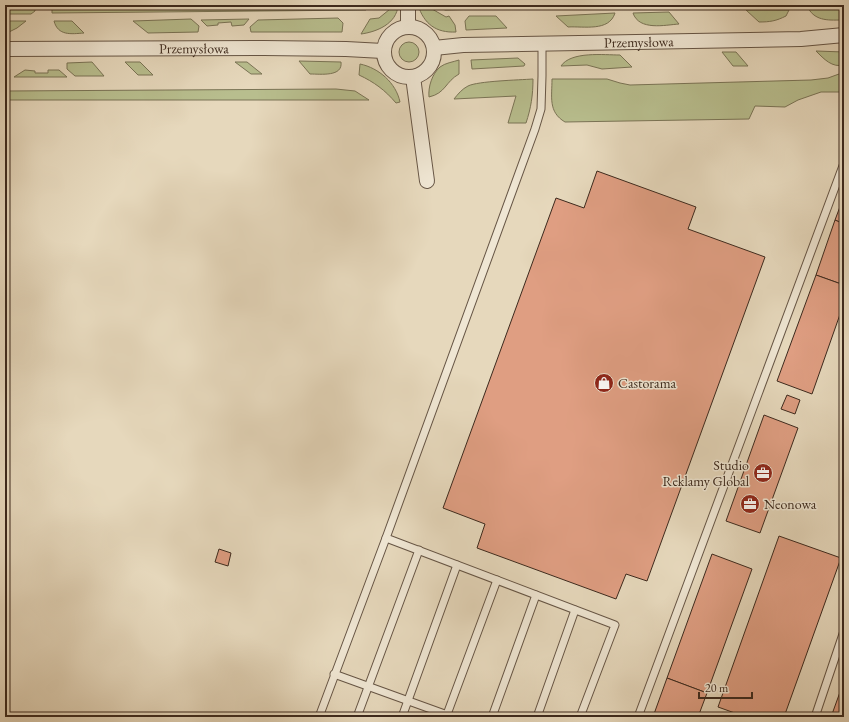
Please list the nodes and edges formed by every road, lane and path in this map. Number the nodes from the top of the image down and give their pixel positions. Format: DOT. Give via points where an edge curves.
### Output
graph roads {
  1 [pos="408,5"];
  2 [pos="408,26"];
  3 [pos="844,36"];
  4 [pos="542,43"];
  5 [pos="434,48"];
  6 [pos="5,49"];
  7 [pos="383,51"];
  8 [pos="414,77"];
  9 [pos="844,163"];
  10 [pos="427,181"];
  11 [pos="386,538"];
  12 [pos="419,550"];
  13 [pos="457,565"];
  14 [pos="497,580"];
  15 [pos="536,595"];
  16 [pos="575,610"];
  17 [pos="844,631"];
  18 [pos="334,674"];
  19 [pos="368,686"];
  20 [pos="408,701"];
  21 [pos="449,716"];
  22 [pos="319,717"];
  23 [pos="357,717"];
  24 [pos="402,717"];
  25 [pos="492,717"];
  26 [pos="537,717"];
  27 [pos="580,717"];
  28 [pos="638,717"];
  29 [pos="815,717"];
  1 -- 2 [label="street"];
  2 -- 5 [label="street" via="425,32"];
  2 -- 7 [label="street" via="399,28 391,34 385,42"];
  3 -- 4 [label="street, Przemysłowa"];
  4 -- 5 [label="street, Przemysłowa"];
  4 -- 11 [label="lane" via="541,109 535,129"];
  5 -- 8 [label="street" via="434,58 430,66"];
  6 -- 7 [label="street, Przemysłowa" via="272,48"];
  7 -- 8 [label="street" via="384,60 396,74"];
  8 -- 10 [label="street"];
  9 -- 28 [label="lane"];
  11 -- 12 [label="lane"];
  11 -- 18 [label="lane"];
  12 -- 13 [label="lane"];
  12 -- 19 [label="lane"];
  13 -- 14 [label="lane"];
  13 -- 20 [label="lane"];
  14 -- 15 [label="lane"];
  14 -- 21 [label="lane"];
  15 -- 16 [label="lane"];
  15 -- 25 [label="lane"];
  16 -- 26 [label="lane"];
  16 -- 27 [label="lane" via="615,625"];
  17 -- 29 [label="lane"];
  18 -- 19 [label="lane"];
  18 -- 22 [label="lane"];
  19 -- 20 [label="lane"];
  19 -- 23 [label="lane"];
  20 -- 21 [label="lane"];
  20 -- 24 [label="lane"];
}
